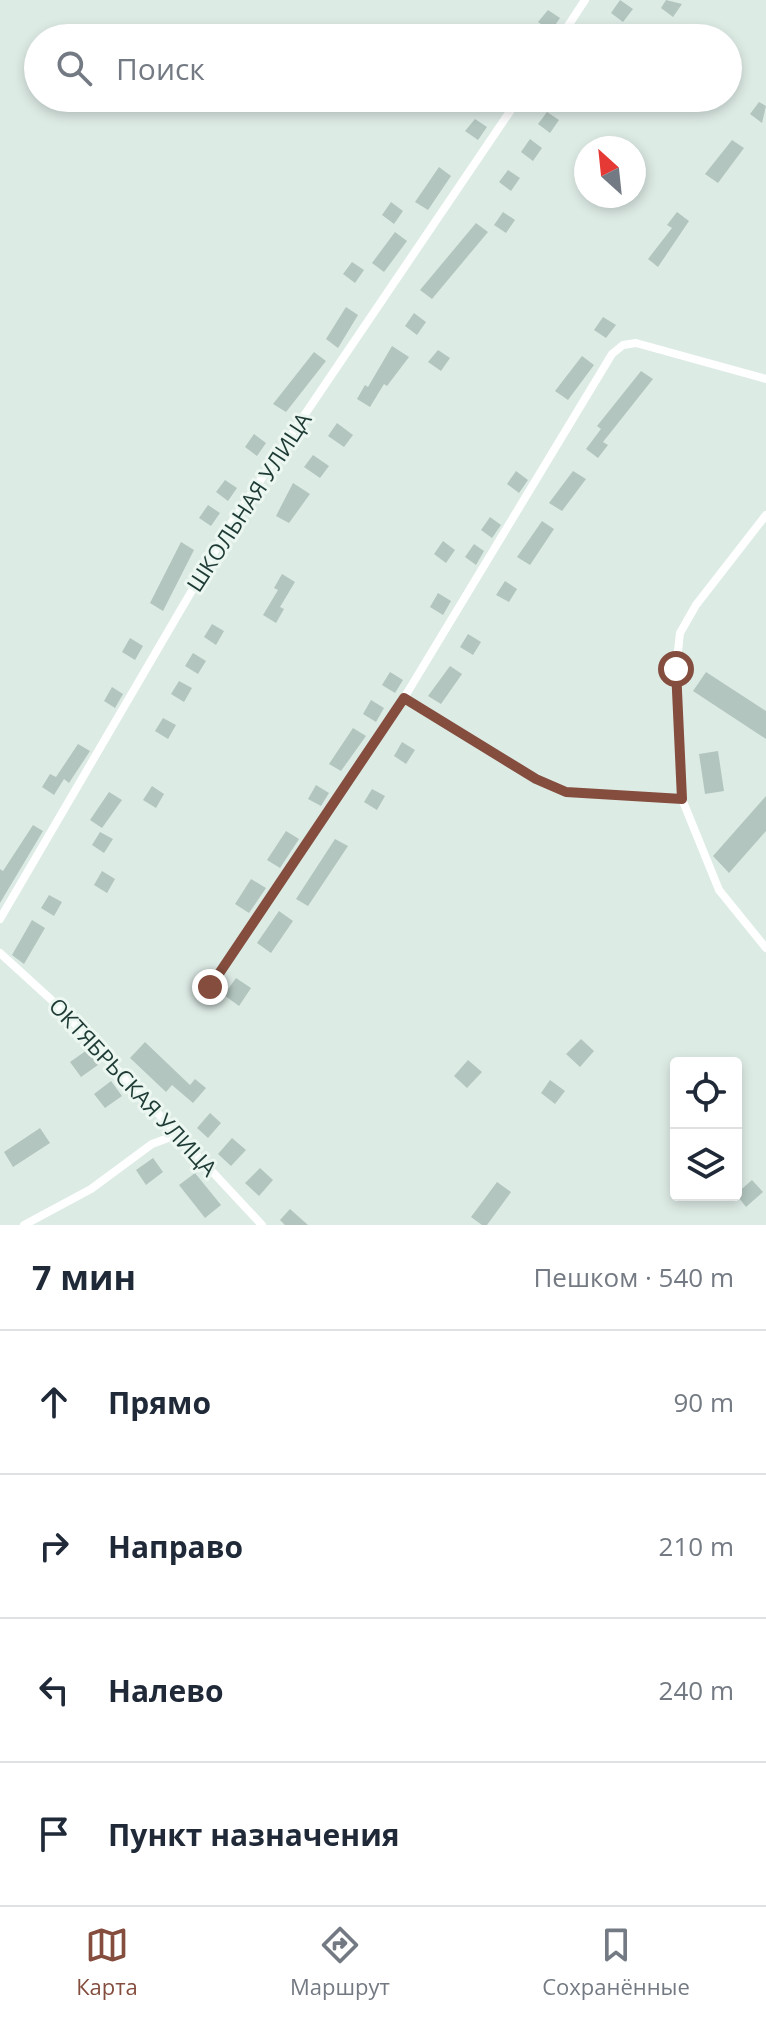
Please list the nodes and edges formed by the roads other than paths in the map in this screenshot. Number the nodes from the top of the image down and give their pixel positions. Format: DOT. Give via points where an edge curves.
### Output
graph roads {
  1 [pos="585,0"];
  2 [pos="569,24"];
  3 [pos="510,112"];
  4 [pos="766,379"];
  5 [pos="766,515"];
  6 [pos="404,698"];
  7 [pos="682,799"];
  8 [pos="0,919"];
  9 [pos="766,948"];
  10 [pos="0,953"];
  11 [pos="210,987"];
  12 [pos="179,1134"];
  13 [pos="24,1225"];
  14 [pos="262,1225"];
  1 -- 2 [label="street"];
  3 -- 8 [label="street, ШКОЛЬНАЯ УЛИЦА" via="232,522"];
  4 -- 6 [label="street" via="636,343 612,354"];
  5 -- 7 [label="street" via="680,633 676,669"];
  6 -- 7 [label="street" via="566,792"];
  6 -- 11 [label="street"];
  7 -- 9 [label="street" via="719,890"];
  10 -- 12 [label="street, ОКТЯБРЬСКАЯ УЛИЦА"];
  12 -- 13 [label="street" via="152,1144 91,1189"];
  12 -- 14 [label="street, ОКТЯБРЬСКАЯ УЛИЦА"];
}
